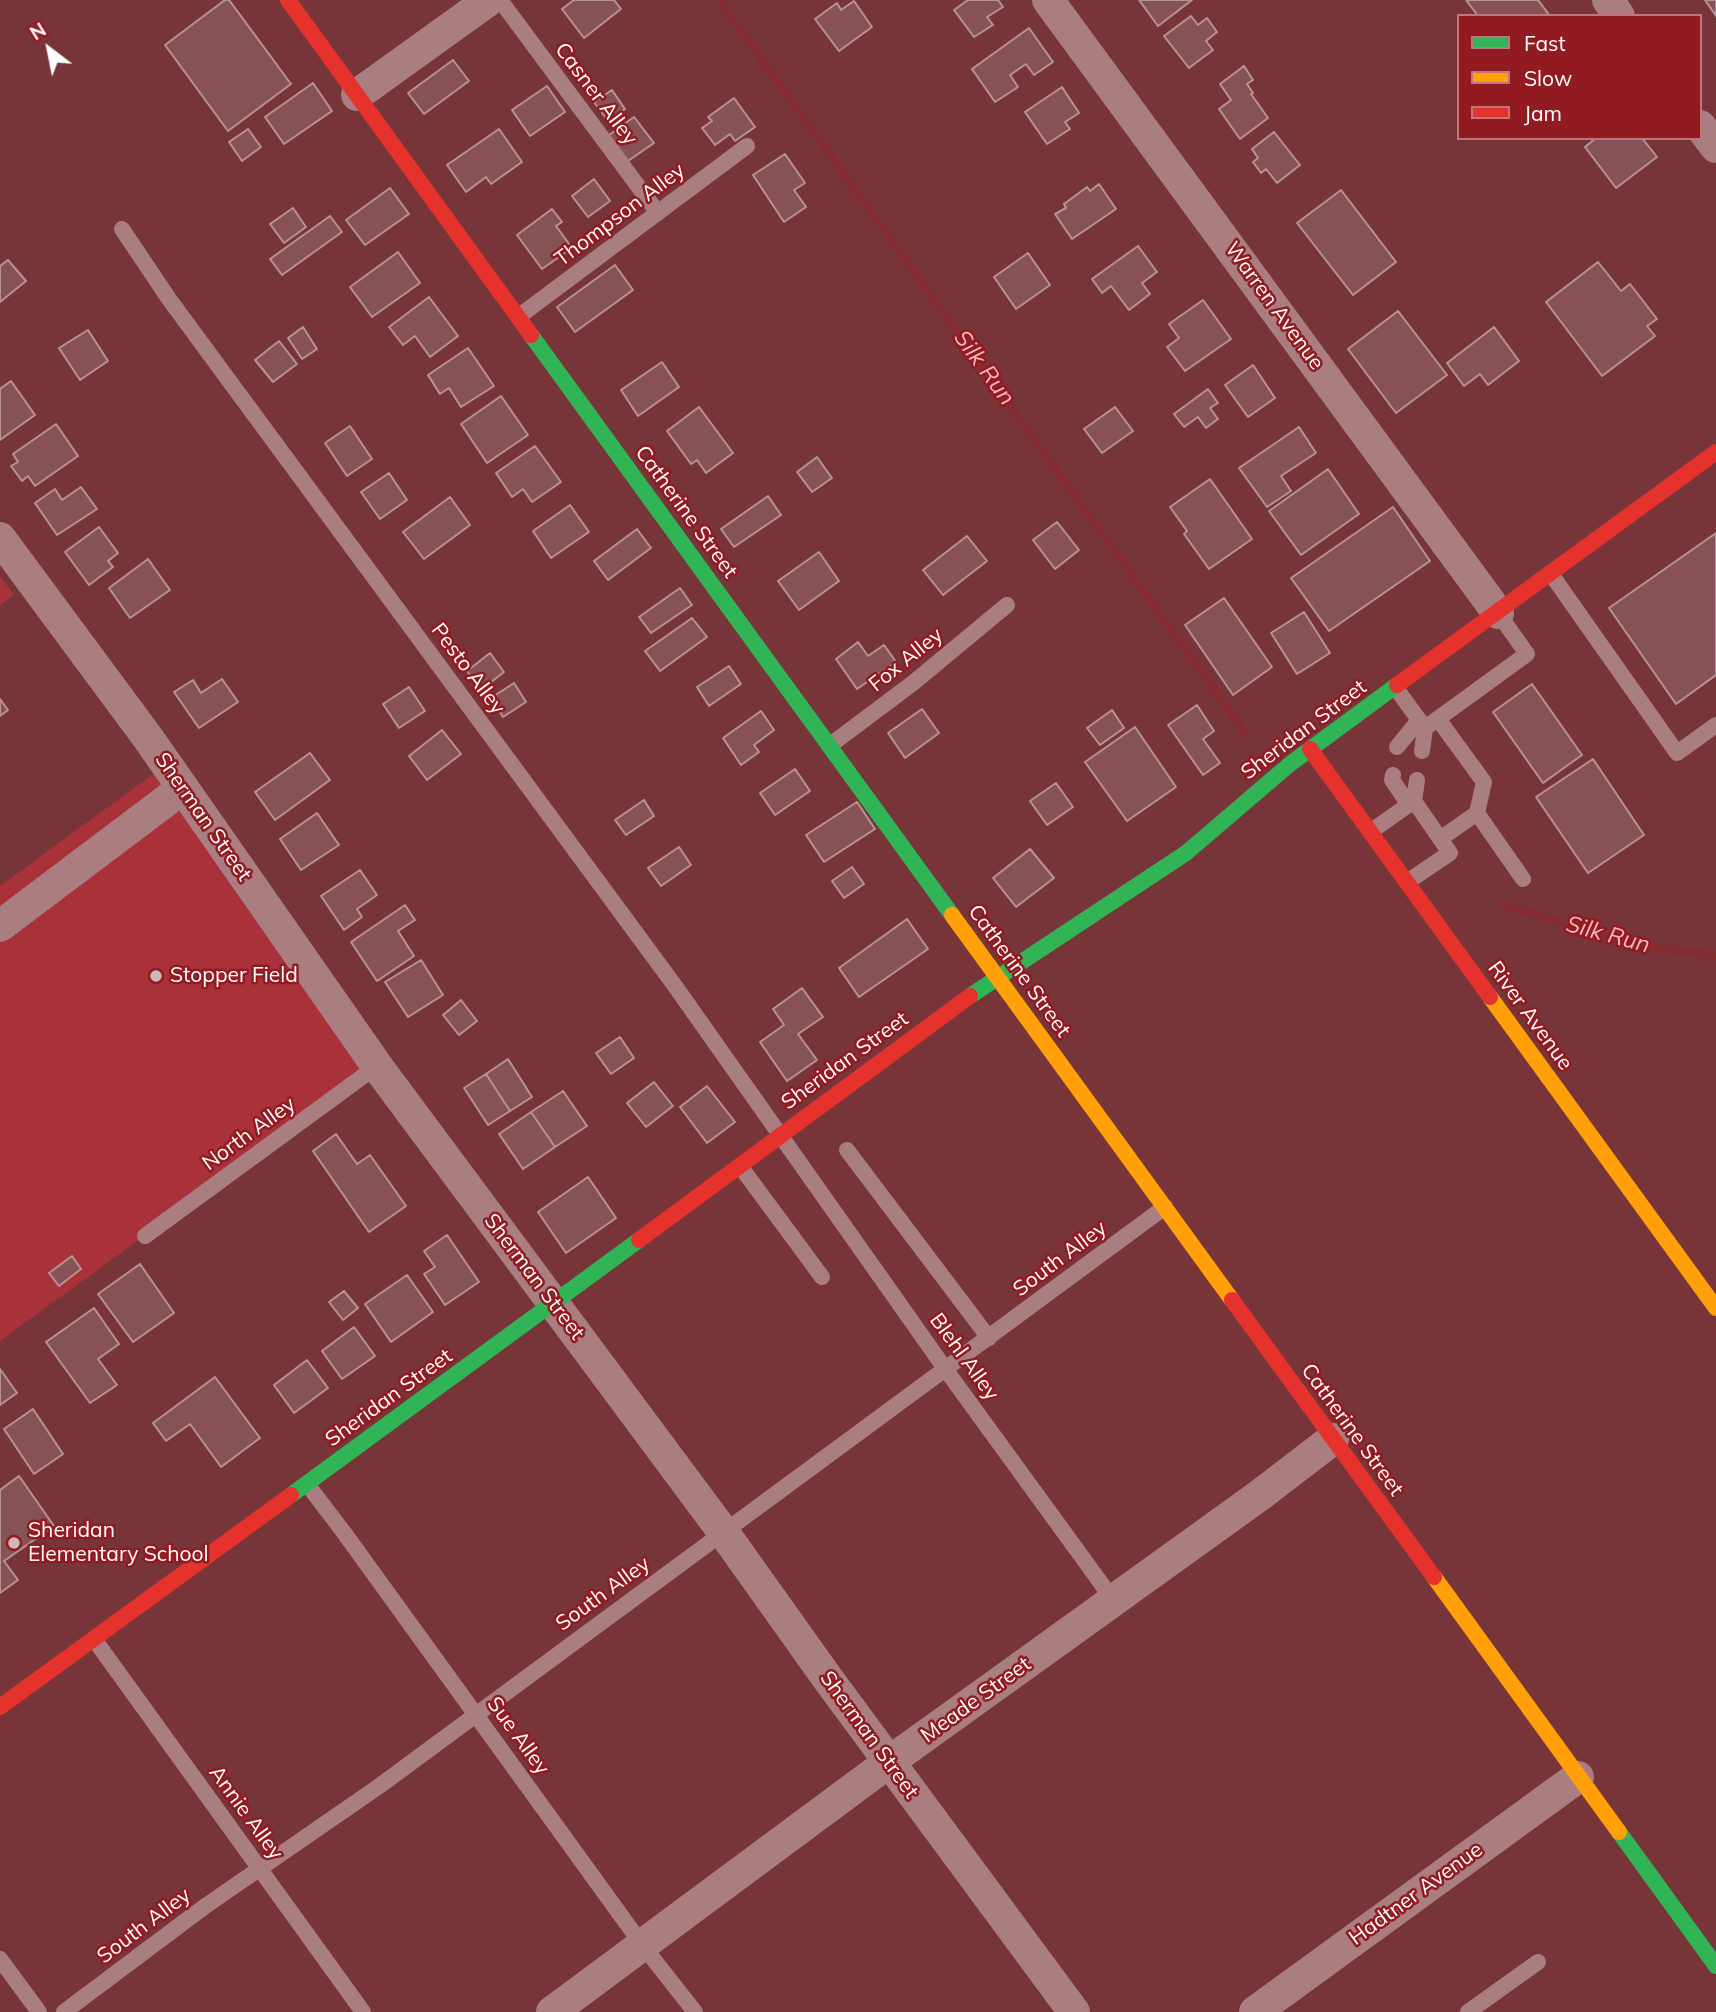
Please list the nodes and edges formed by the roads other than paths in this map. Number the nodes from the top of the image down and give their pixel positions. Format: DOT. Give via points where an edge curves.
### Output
graph roads {
  1 [pos="288,0"];
  2 [pos="489,0"];
  3 [pos="500,0"];
  4 [pos="1048,0"];
  5 [pos="357,95"];
  6 [pos="1702,129"];
  7 [pos="747,146"];
  8 [pos="1716,147"];
  9 [pos="658,213"];
  10 [pos="122,229"];
  11 [pos="518,317"];
  12 [pos="1716,452"];
  13 [pos="0,538"];
  14 [pos="1551,574"];
  15 [pos="1007,605"];
  16 [pos="1498,613"];
  17 [pos="1395,687"];
  18 [pos="1427,722"];
  19 [pos="1716,725"];
  20 [pos="829,746"];
  21 [pos="1397,747"];
  22 [pos="1310,749"];
  23 [pos="1422,751"];
  24 [pos="1392,775"];
  25 [pos="1417,780"];
  26 [pos="183,788"];
  27 [pos="1411,803"];
  28 [pos="1478,813"];
  29 [pos="1370,832"];
  30 [pos="1440,839"];
  31 [pos="1523,879"];
  32 [pos="1407,883"];
  33 [pos="0,926"];
  34 [pos="996,976"];
  35 [pos="377,1066"];
  36 [pos="781,1135"];
  37 [pos="847,1150"];
  38 [pos="740,1166"];
  39 [pos="1165,1208"];
  40 [pos="145,1236"];
  41 [pos="822,1277"];
  42 [pos="554,1303"];
  43 [pos="1716,1308"];
  44 [pos="989,1338"];
  45 [pos="946,1370"];
  46 [pos="1333,1439"];
  47 [pos="307,1484"];
  48 [pos="724,1533"];
  49 [pos="1114,1601"];
  50 [pos="94,1639"];
  51 [pos="0,1707"];
  52 [pos="476,1714"];
  53 [pos="889,1762"];
  54 [pos="1578,1776"];
  55 [pos="260,1868"];
  56 [pos="643,1946"];
  57 [pos="0,1959"];
  58 [pos="1538,1962"];
  59 [pos="1716,1966"];
  60 [pos="38,2012"];
  61 [pos="65,2012"];
  62 [pos="363,2012"];
  63 [pos="552,2012"];
  64 [pos="695,2012"];
  65 [pos="1074,2012"];
  66 [pos="1255,2012"];
  67 [pos="1468,2012"];
  1 -- 5 [label="street, Catherine Street"];
  2 -- 5 [label="street"];
  3 -- 9 [label="lane, Casner Alley"];
  4 -- 16 [label="street, Warren Avenue"];
  5 -- 11 [label="street, Catherine Street"];
  6 -- 8 [label="street"];
  7 -- 9 [label="lane, Thompson Alley"];
  9 -- 11 [label="lane, Thompson Alley"];
  10 -- 36 [label="lane, Pesto Alley"];
  11 -- 20 [label="street, Catherine Street"];
  12 -- 14 [label="street, Sheridan Street"];
  13 -- 26 [label="street, Sherman Street"];
  14 -- 16 [label="street, Sheridan Street"];
  14 -- 19 [label="lane" via="1677,753"];
  15 -- 20 [label="lane, Fox Alley"];
  16 -- 17 [label="street, Sheridan Street"];
  16 -- 18 [label="lane" via="1527,654"];
  17 -- 18 [label="lane"];
  17 -- 22 [label="street, Sheridan Street"];
  18 -- 21 [label="lane"];
  18 -- 23 [label="lane"];
  18 -- 28 [label="lane" via="1484,782"];
  20 -- 34 [label="street, Catherine Street"];
  22 -- 29 [label="street, River Avenue"];
  22 -- 34 [label="street, Sheridan Street" via="1186,853"];
  24 -- 27 [label="lane"];
  25 -- 27 [label="lane"];
  26 -- 33 [label="street"];
  26 -- 35 [label="street, Sherman Street"];
  27 -- 29 [label="lane"];
  27 -- 30 [label="lane"];
  28 -- 30 [label="lane"];
  28 -- 31 [label="lane"];
  29 -- 32 [label="street, River Avenue"];
  30 -- 32 [label="lane" via="1450,853"];
  32 -- 43 [label="street, River Avenue"];
  34 -- 36 [label="street, Sheridan Street"];
  34 -- 39 [label="street, Catherine Street"];
  35 -- 40 [label="lane, North Alley"];
  35 -- 42 [label="street, Sherman Street"];
  36 -- 38 [label="street, Sheridan Street"];
  36 -- 45 [label="lane, Blehl Alley"];
  37 -- 44 [label="lane"];
  38 -- 41 [label="lane"];
  38 -- 42 [label="street, Sheridan Street"];
  39 -- 44 [label="lane, South Alley"];
  39 -- 46 [label="street, Catherine Street"];
  42 -- 47 [label="street, Sheridan Street"];
  42 -- 48 [label="street, Sherman Street"];
  44 -- 45 [label="lane, South Alley"];
  45 -- 48 [label="lane, South Alley"];
  45 -- 49 [label="lane, Blehl Alley"];
  46 -- 49 [label="street, Meade Street"];
  46 -- 54 [label="street, Catherine Street"];
  47 -- 50 [label="street, Sheridan Street"];
  47 -- 52 [label="lane, Sue Alley"];
  48 -- 52 [label="lane, South Alley"];
  48 -- 53 [label="street, Sherman Street"];
  49 -- 53 [label="street, Meade Street"];
  50 -- 51 [label="street, Sheridan Street"];
  50 -- 55 [label="lane, Annie Alley"];
  52 -- 55 [label="lane, South Alley"];
  52 -- 56 [label="lane, Sue Alley"];
  53 -- 56 [label="street, Meade Street"];
  53 -- 65 [label="street, Sherman Street"];
  54 -- 59 [label="street, Catherine Street"];
  54 -- 66 [label="street, Hadtner Avenue"];
  55 -- 61 [label="lane, South Alley"];
  55 -- 62 [label="lane, Annie Alley"];
  56 -- 63 [label="street, Meade Street"];
  56 -- 64 [label="lane, Sue Alley"];
  57 -- 60 [label="lane"];
  58 -- 67 [label="lane"];
}
